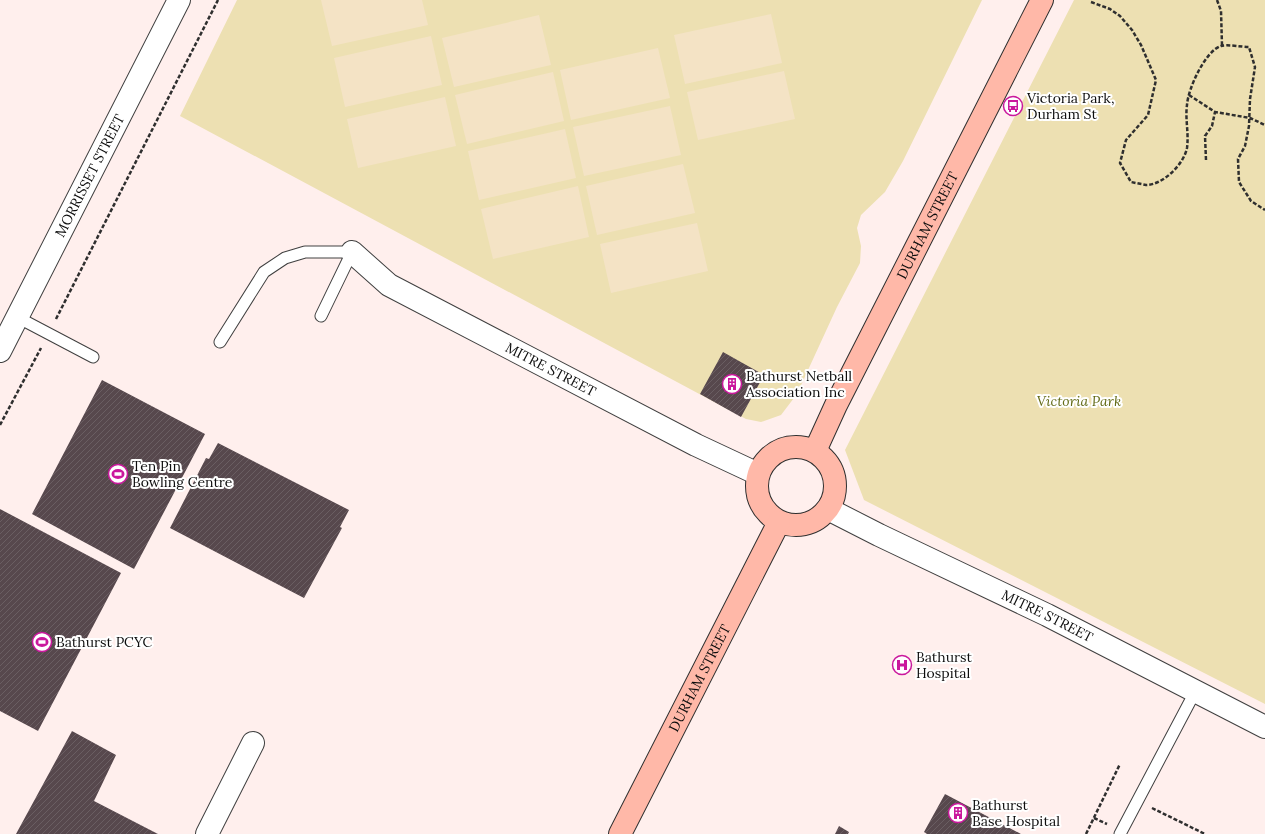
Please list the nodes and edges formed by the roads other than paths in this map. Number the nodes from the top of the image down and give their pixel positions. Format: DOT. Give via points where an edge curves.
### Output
graph roads {
  1 [pos="179,0"];
  2 [pos="1042,0"];
  3 [pos="352,252"];
  4 [pos="321,316"];
  5 [pos="17,317"];
  6 [pos="220,342"];
  7 [pos="0,351"];
  8 [pos="93,357"];
  9 [pos="815,451"];
  10 [pos="758,474"];
  11 [pos="828,509"];
  12 [pos="779,522"];
  13 [pos="1195,692"];
  14 [pos="1265,727"];
  15 [pos="253,743"];
  16 [pos="207,834"];
  17 [pos="620,834"];
  18 [pos="1120,834"];
  1 -- 5 [label="street, MORRISSET STREET"];
  2 -- 9 [label="main road, DURHAM STREET"];
  3 -- 4 [label="lane"];
  3 -- 6 [label="lane" via="305,252 285,258 264,272"];
  3 -- 10 [label="street, MITRE STREET" via="389,285 696,445"];
  5 -- 7 [label="street, MORRISSET STREET"];
  5 -- 8 [label="lane"];
  9 -- 10 [label="main road" via="793,446 781,449 763,463"];
  9 -- 11 [label="main road" via="831,467 835,477 836,489"];
  10 -- 12 [label="main road" via="756,485 762,507"];
  11 -- 12 [label="main road" via="816,520 800,525"];
  11 -- 13 [label="street, MITRE STREET" via="1047,615"];
  12 -- 17 [label="main road, DURHAM STREET"];
  13 -- 14 [label="street, MITRE STREET"];
  13 -- 18 [label="lane"];
  15 -- 16 [label="street"];
}
